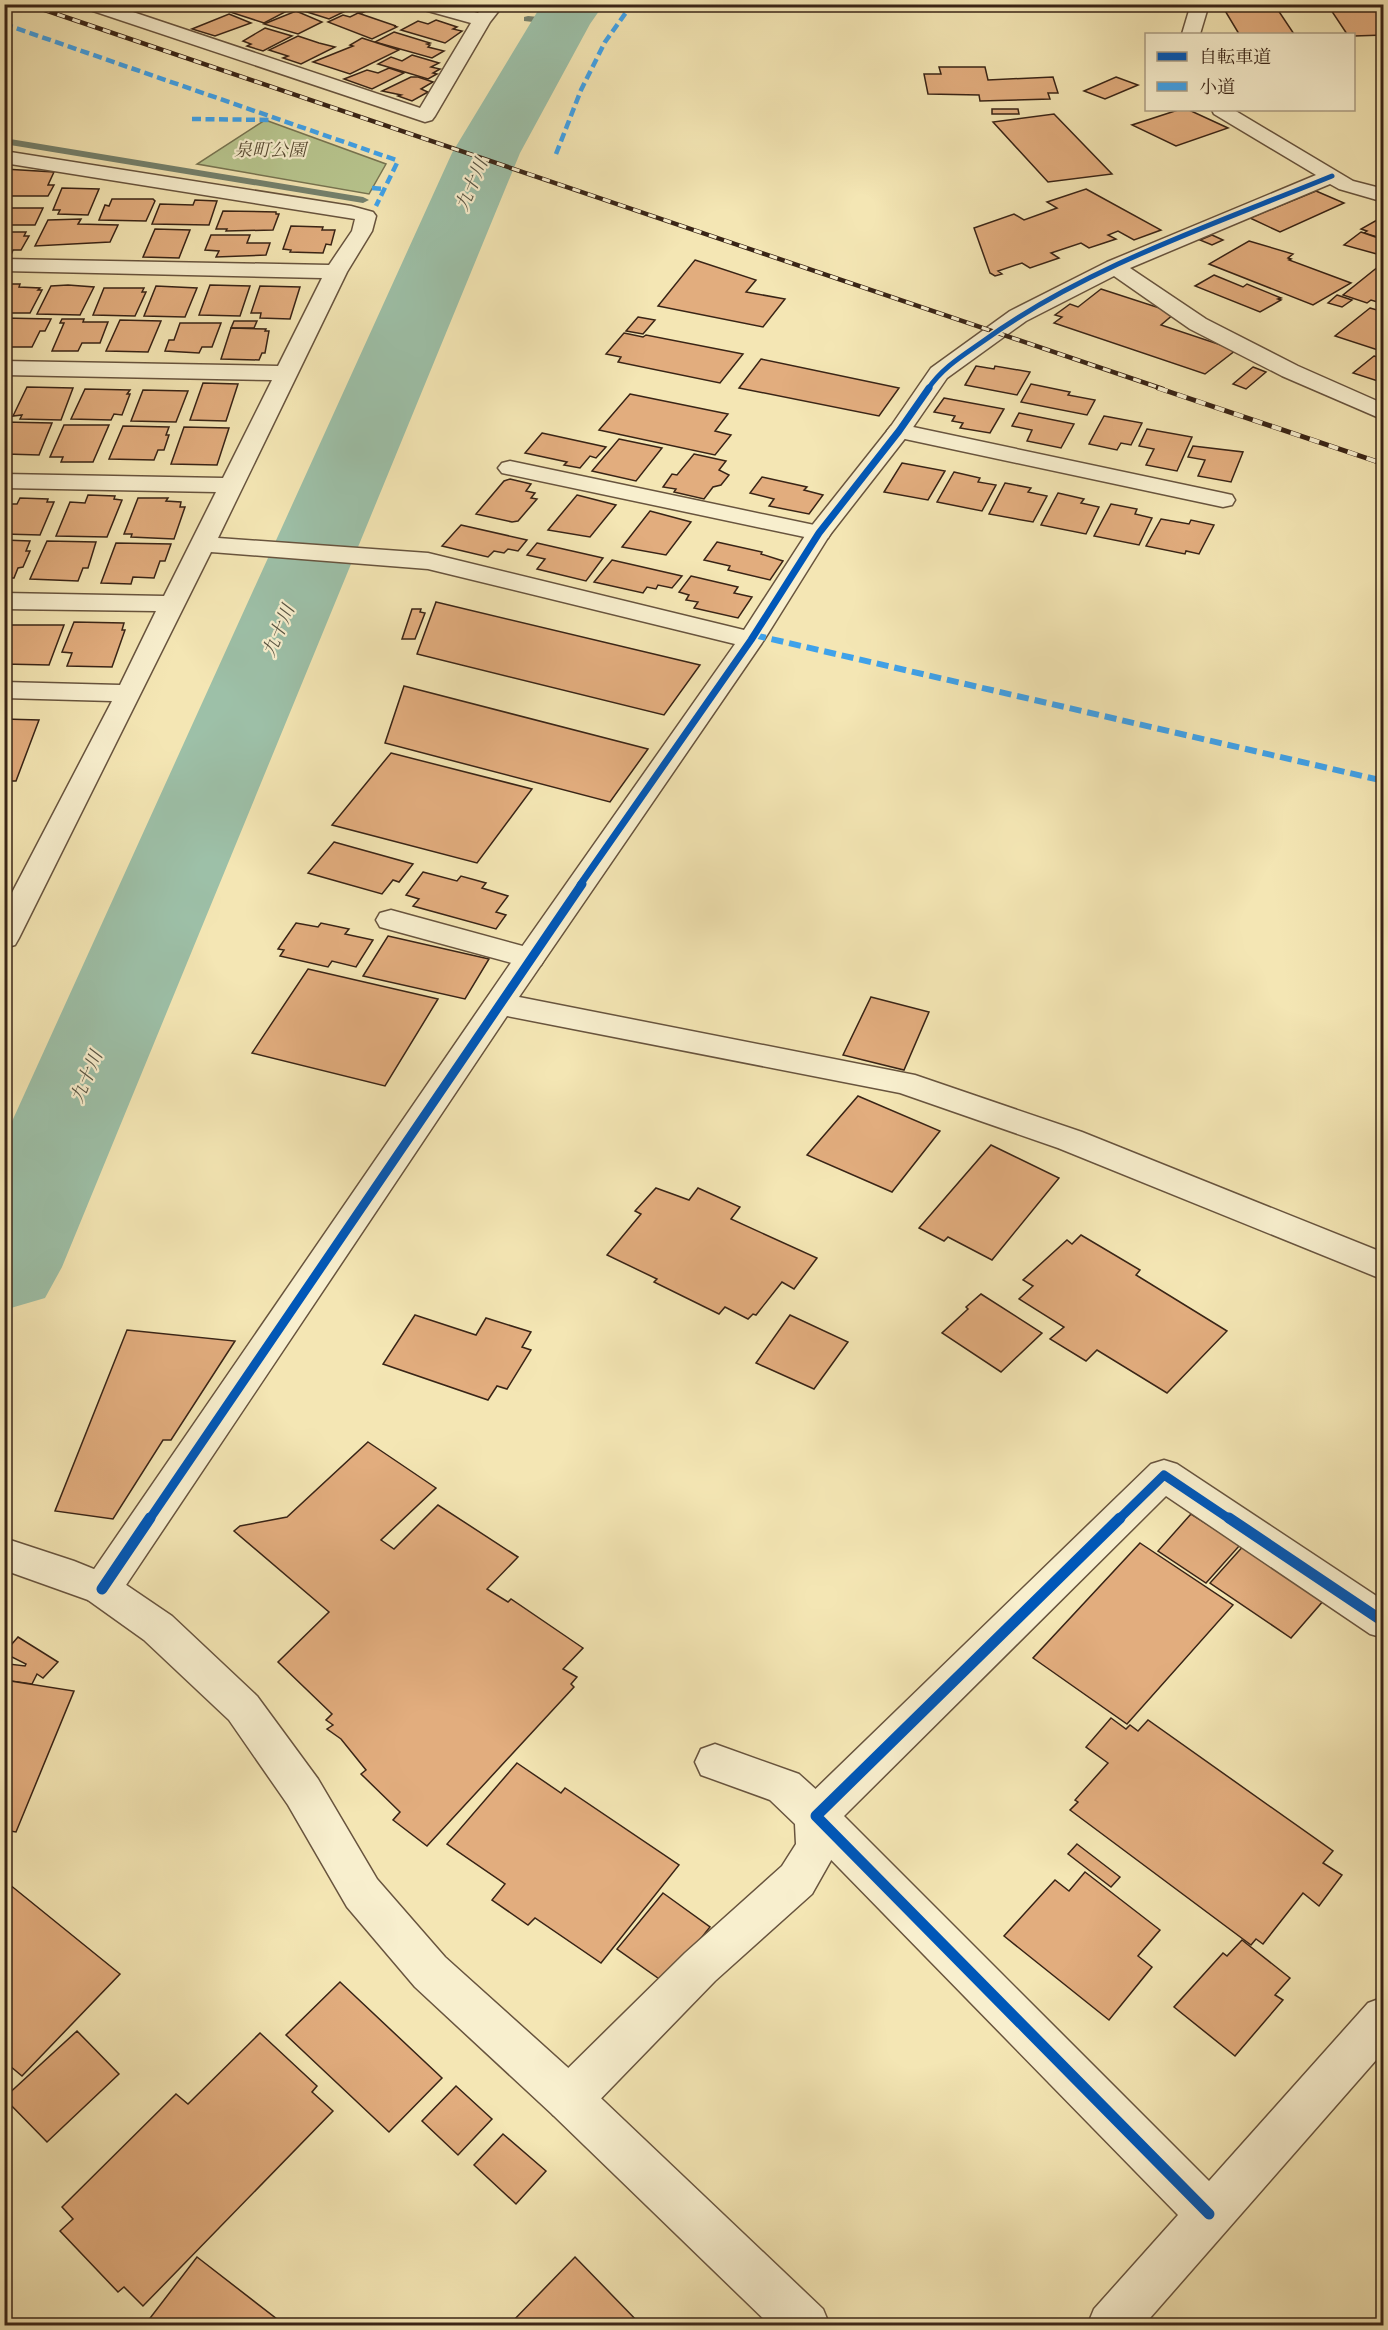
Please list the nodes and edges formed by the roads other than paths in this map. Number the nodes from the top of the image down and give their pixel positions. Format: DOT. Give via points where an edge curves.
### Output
graph roads {
  1 [pos="90,4"];
  2 [pos="423,4"];
  3 [pos="467,4"];
  4 [pos="1200,4"];
  5 [pos="490,11"];
  6 [pos="1191,33"];
  7 [pos="1223,111"];
  8 [pos="4,157"];
  9 [pos="1332,176"];
  10 [pos="1383,196"];
  11 [pos="4,265"];
  12 [pos="1115,267"];
  13 [pos="336,272"];
  14 [pos="4,368"];
  15 [pos="286,373"];
  16 [pos="1383,413"];
  17 [pos="898,431"];
  18 [pos="510,468"];
  19 [pos="4,481"];
  20 [pos="231,486"];
  21 [pos="1223,500"];
  22 [pos="819,533"];
  23 [pos="202,544"];
  24 [pos="4,601"];
  25 [pos="173,604"];
  26 [pos="751,640"];
  27 [pos="4,690"];
  28 [pos="129,693"];
  29 [pos="391,920"];
  30 [pos="4,938"];
  31 [pos="530,958"];
  32 [pos="500,1004"];
  33 [pos="1383,1267"];
  34 [pos="4,1554"];
  35 [pos="102,1589"];
  36 [pos="1383,1622"];
  37 [pos="715,1762"];
  38 [pos="816,1816"];
  39 [pos="1383,2018"];
  40 [pos="569,2099"];
  41 [pos="1209,2214"];
  42 [pos="806,2325"];
  43 [pos="1111,2325"];
  1 -- 5 [label="street" via="425,116"];
  2 -- 5 [label="street"];
  3 -- 5 [label="street"];
  4 -- 6 [label="street"];
  7 -- 9 [label="street"];
  8 -- 13 [label="street" via="366,216 362,231"];
  9 -- 10 [label="street" via="1346,185"];
  9 -- 12 [label="street"];
  11 -- 13 [label="street"];
  12 -- 16 [label="street" via="1198,324"];
  12 -- 17 [label="street" via="1018,316 939,373"];
  13 -- 15 [label="street"];
  14 -- 15 [label="street"];
  15 -- 20 [label="street"];
  17 -- 21 [label="street"];
  17 -- 22 [label="street"];
  18 -- 22 [label="street"];
  19 -- 20 [label="street"];
  20 -- 23 [label="street"];
  22 -- 26 [label="street"];
  23 -- 25 [label="street"];
  23 -- 26 [label="street" via="428,561"];
  24 -- 25 [label="street"];
  25 -- 28 [label="street"];
  26 -- 31 [label="street"];
  27 -- 28 [label="street"];
  28 -- 30 [label="street"];
  29 -- 31 [label="street"];
  31 -- 32 [label="street"];
  32 -- 33 [label="street" via="904,1083 1070,1140"];
  32 -- 35 [label="street"];
  34 -- 35 [label="street"];
  35 -- 40 [label="street" via="158,1628 243,1708 303,1792 362,1893 430,1972"];
  36 -- 38 [label="street" via="1164,1475"];
  37 -- 38 [label="street" via="784,1787"];
  38 -- 40 [label="street" via="817,1848 797,1880 700,1966"];
  38 -- 41 [label="street"];
  39 -- 41 [label="street"];
  40 -- 42 [label="street"];
  41 -- 43 [label="street"];
}
